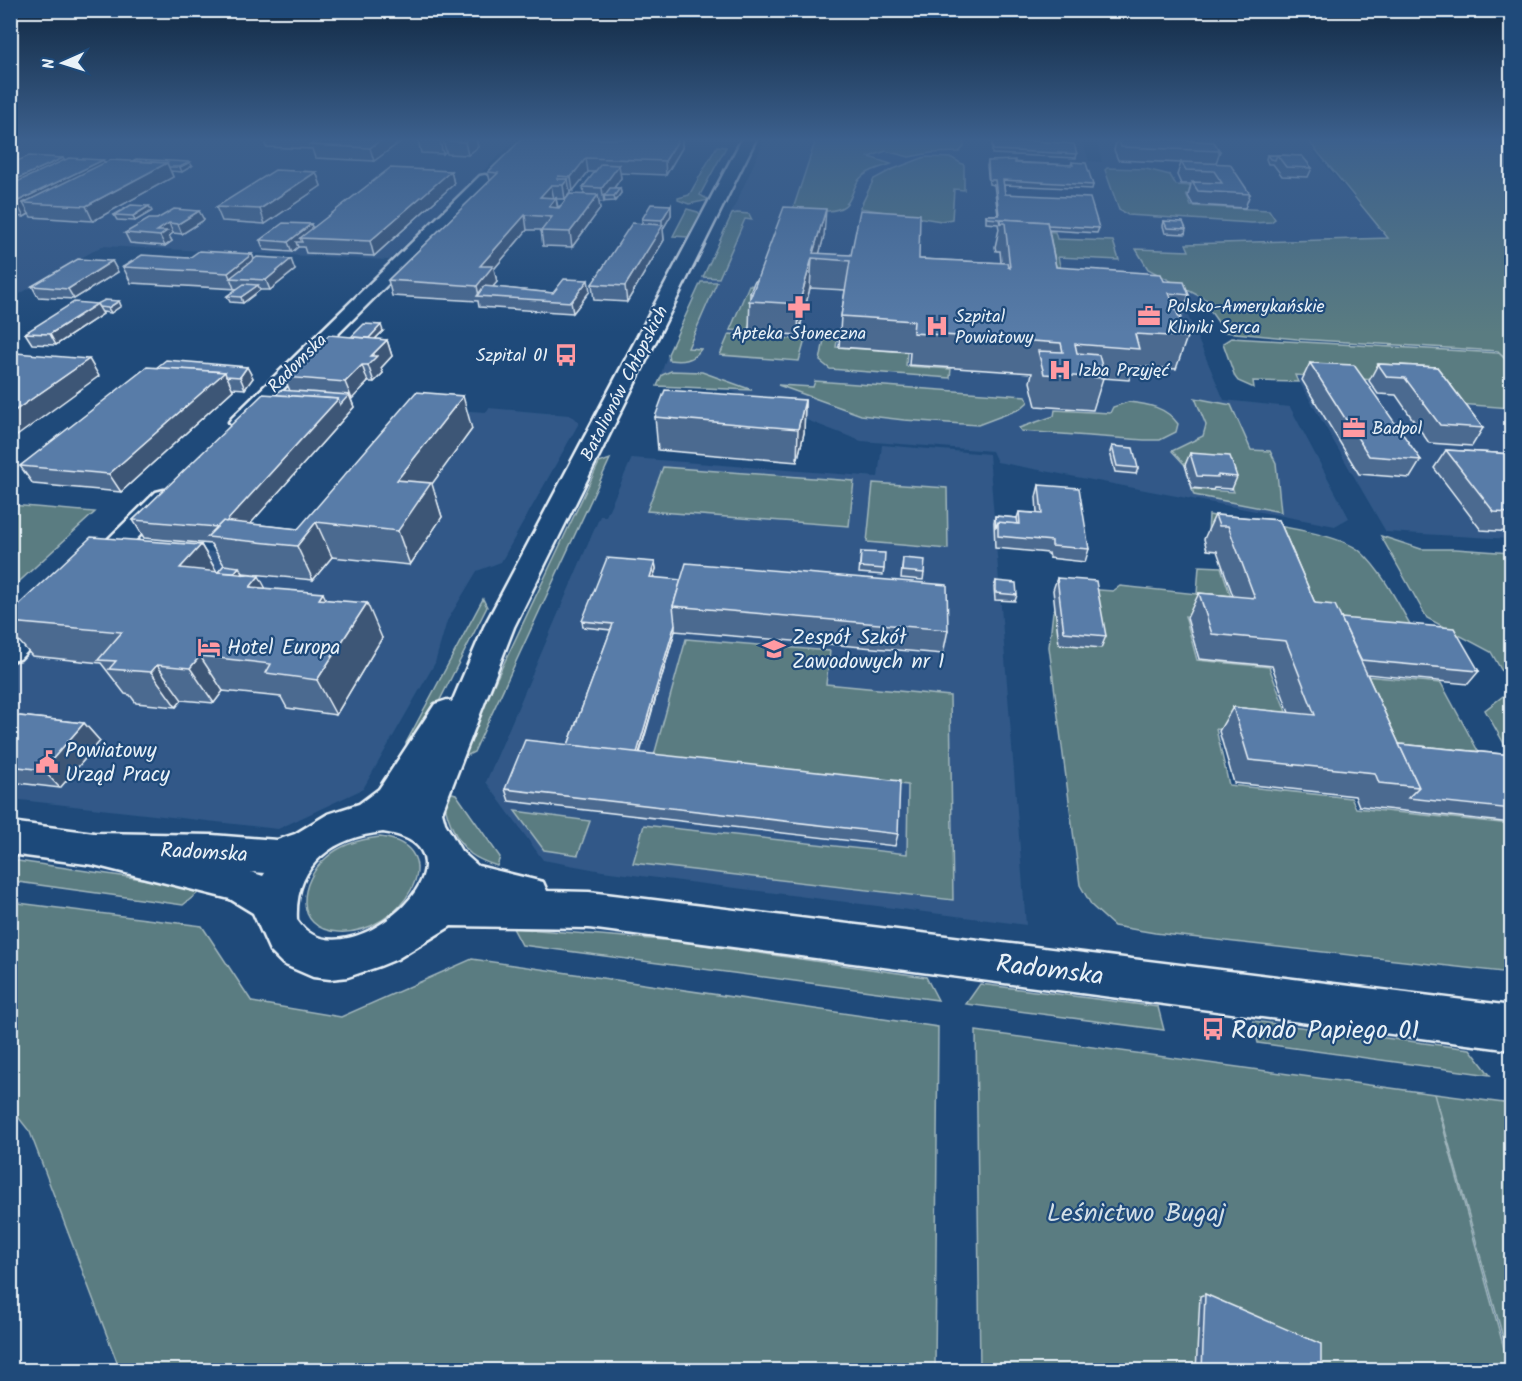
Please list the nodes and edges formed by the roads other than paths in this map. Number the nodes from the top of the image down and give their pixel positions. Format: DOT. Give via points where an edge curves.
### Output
graph roads {
  1 [pos="460,203"];
  2 [pos="716,203"];
  3 [pos="226,435"];
  4 [pos="177,484"];
  5 [pos="77,585"];
  6 [pos="60,602"];
  7 [pos="499,627"];
  8 [pos="10,652"];
  9 [pos="369,817"];
  10 [pos="10,838"];
  11 [pos="312,844"];
  12 [pos="436,845"];
  13 [pos="94,849"];
  14 [pos="589,910"];
  15 [pos="277,922"];
  16 [pos="416,924"];
  17 [pos="1512,1028"];
  1 -- 3 [label="street, Radomska"];
  2 -- 7 [label="street, Batalionów Chłopskich"];
  4 -- 5 [label="street"];
  6 -- 8 [label="street"];
  7 -- 9 [label="street, Batalionów Chłopskich" via="392,800"];
  7 -- 12 [label="street, Batalionów Chłopskich" via="423,812"];
  9 -- 11 [label="street" via="329,831"];
  9 -- 12 [label="street" via="402,818"];
  10 -- 13 [label="street, Radomska"];
  11 -- 13 [label="street, Radomska" via="278,856"];
  11 -- 15 [label="street" via="296,858 281,881"];
  12 -- 14 [label="street, Radomska" via="467,881"];
  12 -- 16 [label="street" via="442,879 432,904"];
  13 -- 15 [label="street, Radomska" via="220,878 264,897"];
  14 -- 16 [label="street, Radomska" via="452,908"];
  14 -- 17 [label="street, Radomska"];
  15 -- 16 [label="street" via="285,938 300,951 331,958 371,952"];
}
